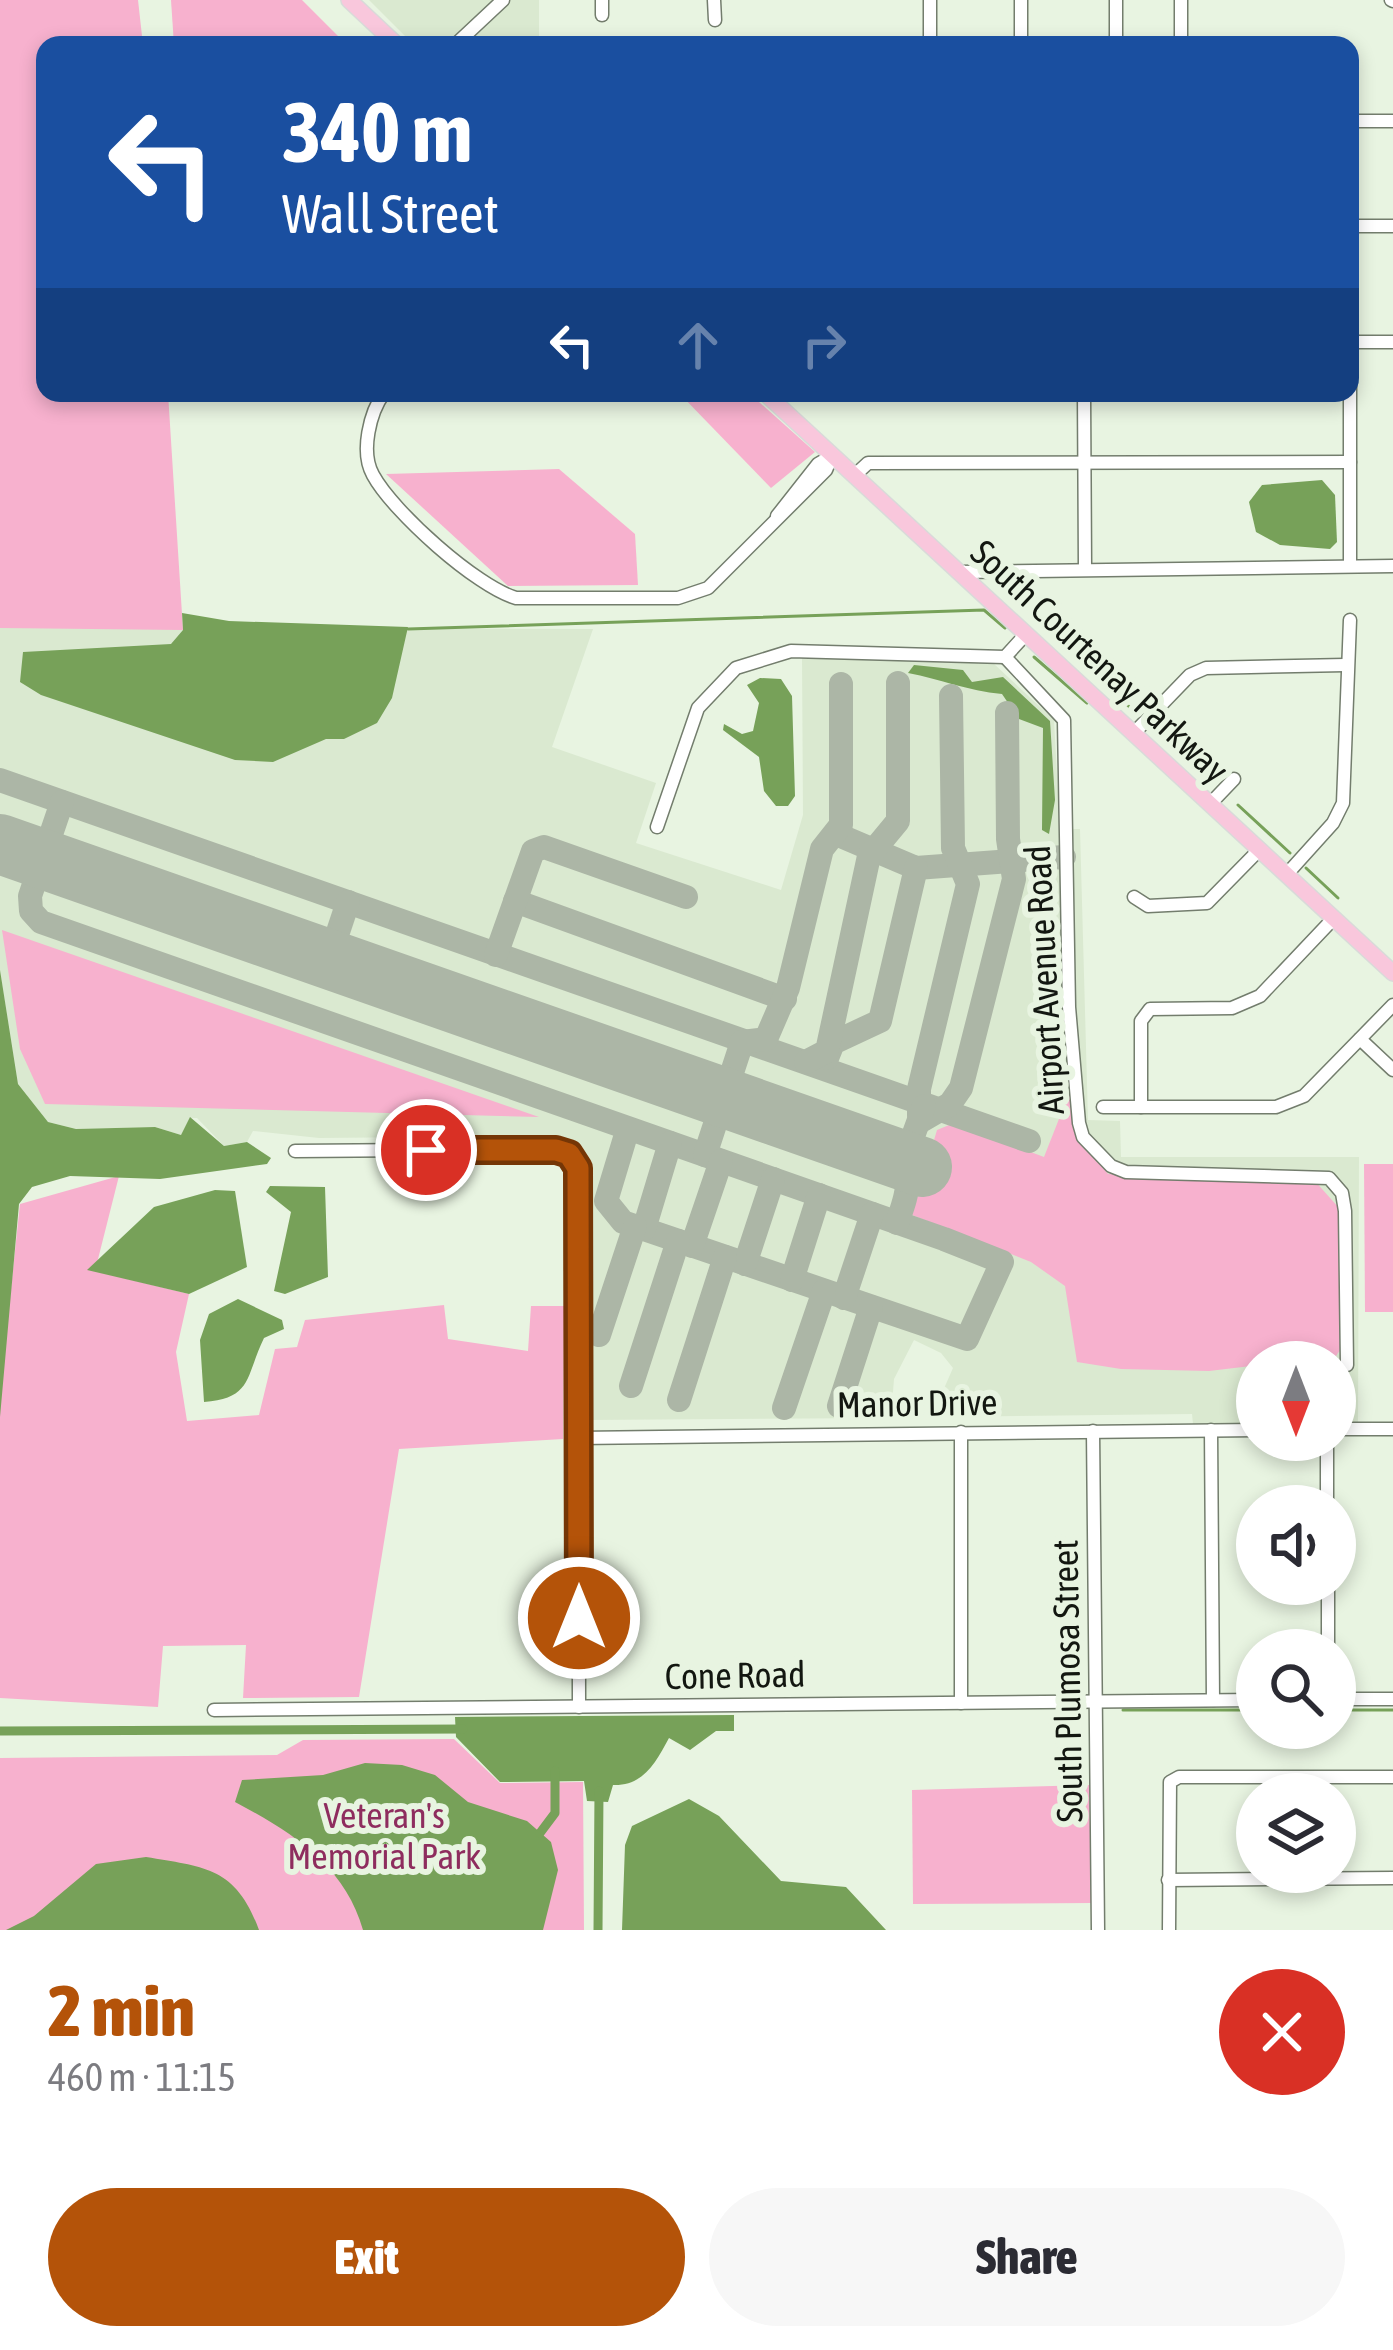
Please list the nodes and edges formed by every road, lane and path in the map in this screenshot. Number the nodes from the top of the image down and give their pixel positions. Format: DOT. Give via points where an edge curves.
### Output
graph roads {
  1 [pos="349,0"];
  2 [pos="503,0"];
  3 [pos="714,0"];
  4 [pos="929,0"];
  5 [pos="1021,0"];
  6 [pos="1116,0"];
  7 [pos="1181,0"];
  8 [pos="715,20"];
  9 [pos="387,36"];
  10 [pos="465,36"];
  11 [pos="930,36"];
  12 [pos="1022,36"];
  13 [pos="1116,36"];
  14 [pos="1181,36"];
  15 [pos="1359,121"];
  16 [pos="1393,121"];
  17 [pos="1359,226"];
  18 [pos="1393,226"];
  19 [pos="1359,342"];
  20 [pos="1393,342"];
  21 [pos="380,402"];
  22 [pos="775,402"];
  23 [pos="1084,402"];
  24 [pos="1350,402"];
  25 [pos="832,456"];
  26 [pos="1084,462"];
  27 [pos="1350,462"];
  28 [pos="855,475"];
  29 [pos="1350,566"];
  30 [pos="1393,566"];
  31 [pos="1085,567"];
  32 [pos="959,572"];
  33 [pos="1350,620"];
  34 [pos="1026,634"];
  35 [pos="1005,657"];
  36 [pos="1345,665"];
  37 [pos="1134,733"];
  38 [pos="1234,779"];
  39 [pos="1210,803"];
  40 [pos="657,827"];
  41 [pos="1260,849"];
  42 [pos="1287,874"];
  43 [pos="1134,897"];
  44 [pos="1333,919"];
  45 [pos="1393,974"];
  46 [pos="1393,1005"];
  47 [pos="1360,1039"];
  48 [pos="1393,1070"];
  49 [pos="1103,1107"];
  50 [pos="1142,1107"];
  51 [pos="296,1151"];
  52 [pos="1347,1341"];
  53 [pos="1356,1429"];
  54 [pos="1393,1429"];
  55 [pos="1211,1430"];
  56 [pos="1236,1430"];
  57 [pos="1093,1431"];
  58 [pos="961,1432"];
  59 [pos="578,1438"];
  60 [pos="1356,1699"];
  61 [pos="1393,1699"];
  62 [pos="1213,1700"];
  63 [pos="1236,1700"];
  64 [pos="1097,1701"];
  65 [pos="961,1703"];
  66 [pos="579,1707"];
  67 [pos="214,1710"];
  68 [pos="1393,1777"];
  69 [pos="1393,1878"];
  70 [pos="1168,1880"];
  71 [pos="1098,1930"];
  72 [pos="1168,1930"];
  1 -- 9 [label="main road"];
  2 -- 10 [label="street"];
  3 -- 8 [label="street"];
  4 -- 11 [label="street"];
  5 -- 12 [label="street"];
  6 -- 13 [label="street"];
  7 -- 14 [label="street"];
  15 -- 16 [label="street"];
  17 -- 18 [label="street"];
  19 -- 20 [label="street"];
  21 -- 25 [label="street" via="369,427 373,475 398,508 495,592 516,598 678,598 708,588"];
  22 -- 25 [label="main road, South Courtenay Parkway"];
  23 -- 26 [label="street"];
  24 -- 27 [label="street"];
  25 -- 28 [label="main road, South Courtenay Parkway"];
  26 -- 27 [label="street"];
  26 -- 28 [label="street" via="868,464"];
  26 -- 31 [label="street"];
  27 -- 29 [label="street"];
  28 -- 32 [label="main road, South Courtenay Parkway"];
  29 -- 30 [label="street"];
  29 -- 31 [label="street"];
  31 -- 32 [label="street"];
  32 -- 34 [label="main road, South Courtenay Parkway"];
  33 -- 36 [label="street"];
  34 -- 35 [label="street"];
  34 -- 37 [label="main road, South Courtenay Parkway"];
  35 -- 40 [label="street" via="790,651 736,668 698,708"];
  35 -- 52 [label="street, Airport Avenue Road" via="1064,720 1069,1007 1083,1137 1126,1172 1329,1178 1345,1211"];
  36 -- 37 [label="street" via="1205,668"];
  36 -- 42 [label="street" via="1343,803"];
  37 -- 39 [label="main road, South Courtenay Parkway"];
  38 -- 39 [label="street"];
  39 -- 41 [label="main road, South Courtenay Parkway"];
  41 -- 42 [label="main road, South Courtenay Parkway"];
  41 -- 43 [label="street" via="1207,903 1148,906"];
  42 -- 44 [label="main road, South Courtenay Parkway"];
  44 -- 45 [label="main road, South Courtenay Parkway"];
  44 -- 50 [label="street" via="1260,995 1232,1008 1150,1010 1141,1021"];
  46 -- 47 [label="street"];
  47 -- 48 [label="street"];
  47 -- 50 [label="street" via="1304,1096 1276,1107"];
  49 -- 50 [label="street"];
  51 -- 59 [label="street" via="569,1154 578,1168"];
  53 -- 54 [label="street"];
  55 -- 56 [label="street, Manor Drive"];
  55 -- 57 [label="street, Manor Drive"];
  55 -- 62 [label="street"];
  57 -- 58 [label="street, Manor Drive"];
  57 -- 64 [label="street, South Plumosa Street"];
  58 -- 59 [label="street, Manor Drive"];
  58 -- 65 [label="street"];
  59 -- 66 [label="street"];
  60 -- 61 [label="street"];
  62 -- 63 [label="street, Cone Road"];
  62 -- 64 [label="street, Cone Road"];
  64 -- 65 [label="street, Cone Road"];
  64 -- 71 [label="street, South Plumosa Street"];
  65 -- 66 [label="street, Cone Road"];
  66 -- 67 [label="street, Cone Road"];
  68 -- 70 [label="street" via="1180,1777 1170,1782"];
  69 -- 70 [label="street"];
  70 -- 72 [label="street"];
}
